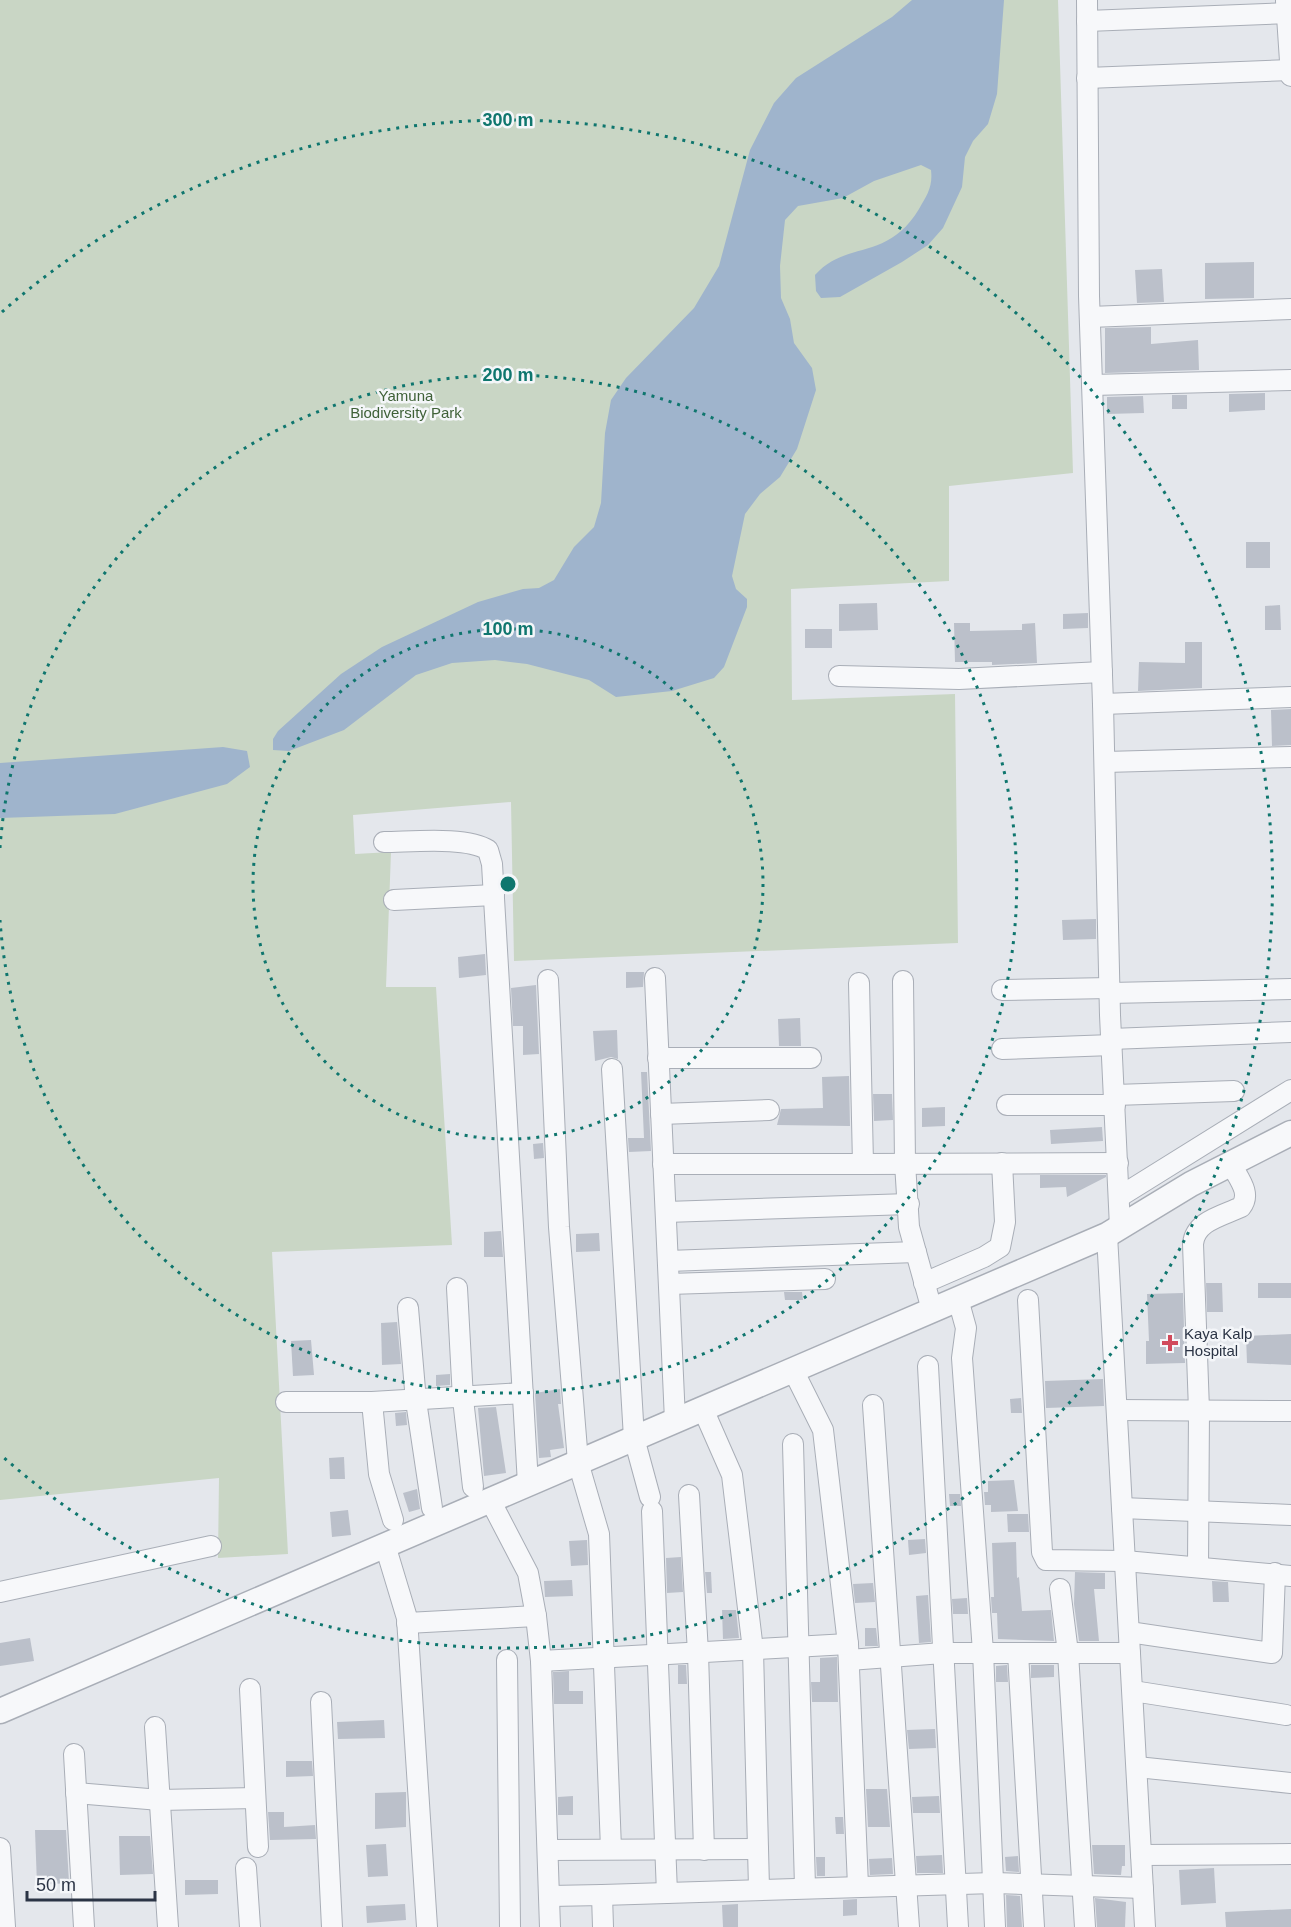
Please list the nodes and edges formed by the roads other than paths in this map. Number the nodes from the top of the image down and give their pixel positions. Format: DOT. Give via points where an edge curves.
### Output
graph roads {
  1 [pos="1087,0"];
  2 [pos="1288,9"];
  3 [pos="1087,21"];
  4 [pos="1291,70"];
  5 [pos="1291,76"];
  6 [pos="1087,78"];
  7 [pos="1291,309"];
  8 [pos="1090,317"];
  9 [pos="1291,380"];
  10 [pos="1092,385"];
  11 [pos="1102,672"];
  12 [pos="838,676"];
  13 [pos="1291,697"];
  14 [pos="1103,704"];
  15 [pos="1291,757"];
  16 [pos="1105,762"];
  17 [pos="384,842"];
  18 [pos="494,895"];
  19 [pos="394,900"];
  20 [pos="655,978"];
  21 [pos="548,980"];
  22 [pos="903,981"];
  23 [pos="859,983"];
  24 [pos="1291,988"];
  25 [pos="1002,990"];
  26 [pos="1110,991"];
  27 [pos="1291,1032"];
  28 [pos="1112,1042"];
  29 [pos="1002,1049"];
  30 [pos="658,1058"];
  31 [pos="811,1058"];
  32 [pos="612,1069"];
  33 [pos="1291,1089"];
  34 [pos="1234,1091"];
  35 [pos="1115,1100"];
  36 [pos="1007,1105"];
  37 [pos="769,1110"];
  38 [pos="661,1114"];
  39 [pos="1291,1133"];
  40 [pos="905,1163"];
  41 [pos="1002,1163"];
  42 [pos="1118,1163"];
  43 [pos="663,1164"];
  44 [pos="863,1164"];
  45 [pos="1231,1164"];
  46 [pos="1119,1197"];
  47 [pos="909,1204"];
  48 [pos="666,1212"];
  49 [pos="1114,1231"];
  50 [pos="916,1252"];
  51 [pos="668,1261"];
  52 [pos="825,1279"];
  53 [pos="924,1283"];
  54 [pos="669,1284"];
  55 [pos="457,1288"];
  56 [pos="958,1299"];
  57 [pos="1028,1300"];
  58 [pos="408,1308"];
  59 [pos="932,1310"];
  60 [pos="928,1366"];
  61 [pos="793,1370"];
  62 [pos="523,1393"];
  63 [pos="463,1399"];
  64 [pos="416,1401"];
  65 [pos="286,1402"];
  66 [pos="372,1402"];
  67 [pos="873,1405"];
  68 [pos="703,1409"];
  69 [pos="1117,1410"];
  70 [pos="1199,1410"];
  71 [pos="1291,1411"];
  72 [pos="675,1420"];
  73 [pos="634,1438"];
  74 [pos="794,1444"];
  75 [pos="578,1462"];
  76 [pos="528,1484"];
  77 [pos="482,1494"];
  78 [pos="689,1495"];
  79 [pos="432,1508"];
  80 [pos="1122,1508"];
  81 [pos="1198,1511"];
  82 [pos="1291,1515"];
  83 [pos="393,1520"];
  84 [pos="385,1545"];
  85 [pos="211,1546"];
  86 [pos="1125,1561"];
  87 [pos="1198,1567"];
  88 [pos="1283,1574"];
  89 [pos="1060,1589"];
  90 [pos="0,1592"];
  91 [pos="536,1616"];
  92 [pos="406,1617"];
  93 [pos="1129,1632"];
  94 [pos="799,1647"];
  95 [pos="753,1650"];
  96 [pos="849,1652"];
  97 [pos="983,1652"];
  98 [pos="698,1653"];
  99 [pos="943,1653"];
  100 [pos="1018,1653"];
  101 [pos="1068,1653"];
  102 [pos="1130,1653"];
  103 [pos="659,1655"];
  104 [pos="891,1657"];
  105 [pos="604,1658"];
  106 [pos="507,1660"];
  107 [pos="541,1661"];
  108 [pos="250,1689"];
  109 [pos="1132,1691"];
  110 [pos="321,1702"];
  111 [pos="0,1711"];
  112 [pos="1286,1715"];
  113 [pos="155,1727"];
  114 [pos="74,1754"];
  115 [pos="1137,1767"];
  116 [pos="1291,1784"];
  117 [pos="76,1793"];
  118 [pos="255,1798"];
  119 [pos="160,1800"];
  120 [pos="258,1847"];
  121 [pos="0,1848"];
  122 [pos="758,1849"];
  123 [pos="549,1850"];
  124 [pos="611,1850"];
  125 [pos="704,1850"];
  126 [pos="666,1851"];
  127 [pos="1291,1854"];
  128 [pos="1141,1855"];
  129 [pos="246,1868"];
  130 [pos="994,1882"];
  131 [pos="956,1883"];
  132 [pos="1032,1883"];
  133 [pos="906,1884"];
  134 [pos="1083,1885"];
  135 [pos="858,1886"];
  136 [pos="805,1887"];
  137 [pos="759,1888"];
  138 [pos="1143,1888"];
  139 [pos="667,1893"];
  140 [pos="602,1895"];
  141 [pos="550,1896"];
  142 [pos="5,1927"];
  143 [pos="84,1927"];
  144 [pos="168,1927"];
  145 [pos="250,1927"];
  146 [pos="332,1927"];
  147 [pos="427,1927"];
  148 [pos="510,1927"];
  149 [pos="550,1927"];
  150 [pos="603,1927"];
  151 [pos="909,1927"];
  152 [pos="958,1927"];
  153 [pos="995,1927"];
  154 [pos="1034,1927"];
  155 [pos="1085,1927"];
  156 [pos="1145,1927"];
  1 -- 3 [label="street"];
  2 -- 3 [label="street"];
  2 -- 4 [label="street"];
  3 -- 6 [label="street"];
  4 -- 5 [label="street"];
  4 -- 6 [label="street"];
  6 -- 8 [label="street"];
  7 -- 8 [label="street"];
  8 -- 10 [label="street"];
  9 -- 10 [label="street"];
  10 -- 11 [label="street"];
  11 -- 12 [label="street" via="959,679"];
  11 -- 14 [label="street"];
  13 -- 14 [label="street"];
  14 -- 16 [label="street"];
  15 -- 16 [label="street"];
  16 -- 26 [label="street"];
  17 -- 18 [label="street" via="482,846 488,850 492,864"];
  18 -- 19 [label="street"];
  18 -- 62 [label="street"];
  20 -- 30 [label="street"];
  21 -- 75 [label="street" via="559,1227"];
  22 -- 40 [label="street"];
  23 -- 44 [label="street"];
  24 -- 26 [label="street"];
  25 -- 26 [label="street"];
  26 -- 28 [label="street"];
  27 -- 28 [label="street"];
  28 -- 29 [label="street"];
  28 -- 35 [label="street"];
  30 -- 31 [label="street"];
  30 -- 38 [label="street"];
  32 -- 73 [label="street"];
  33 -- 46 [label="street"];
  34 -- 35 [label="street"];
  35 -- 36 [label="street"];
  35 -- 42 [label="street"];
  37 -- 38 [label="street"];
  38 -- 43 [label="street"];
  39 -- 45 [label="street"];
  40 -- 41 [label="street"];
  40 -- 44 [label="street"];
  40 -- 47 [label="street"];
  41 -- 42 [label="street"];
  41 -- 53 [label="street" via="1005,1222 1000,1247"];
  42 -- 46 [label="street"];
  43 -- 44 [label="street"];
  43 -- 48 [label="street"];
  45 -- 49 [label="street"];
  45 -- 70 [label="street" via="1246,1192 1245,1202 1202,1225 1194,1240"];
  46 -- 49 [label="street"];
  47 -- 48 [label="street"];
  47 -- 50 [label="street" via="909,1227"];
  48 -- 51 [label="street"];
  49 -- 56 [label="street"];
  49 -- 69 [label="street"];
  50 -- 51 [label="street"];
  50 -- 53 [label="street"];
  51 -- 54 [label="street"];
  52 -- 54 [label="street"];
  53 -- 59 [label="street"];
  54 -- 72 [label="street"];
  55 -- 63 [label="street"];
  56 -- 59 [label="street"];
  56 -- 97 [label="street" via="966,1328 962,1358"];
  57 -- 86 [label="street" via="1043,1557 1051,1562"];
  58 -- 64 [label="street"];
  59 -- 61 [label="street"];
  60 -- 99 [label="street"];
  61 -- 68 [label="street"];
  61 -- 96 [label="street" via="823,1427"];
  62 -- 63 [label="street"];
  62 -- 76 [label="street"];
  63 -- 64 [label="street"];
  63 -- 77 [label="street"];
  64 -- 66 [label="street"];
  64 -- 79 [label="street"];
  65 -- 66 [label="street"];
  66 -- 83 [label="street" via="379,1474"];
  67 -- 104 [label="street"];
  68 -- 72 [label="street"];
  68 -- 95 [label="street" via="731,1472"];
  69 -- 70 [label="street"];
  69 -- 80 [label="street"];
  70 -- 71 [label="street"];
  70 -- 81 [label="street"];
  72 -- 73 [label="street"];
  73 -- 75 [label="street"];
  73 -- 103 [label="street" via="651,1504"];
  74 -- 94 [label="street"];
  75 -- 76 [label="street"];
  75 -- 105 [label="street" via="598,1531"];
  76 -- 77 [label="street"];
  77 -- 84 [label="street"];
  77 -- 91 [label="street" via="524,1566"];
  78 -- 98 [label="street"];
  80 -- 81 [label="street"];
  80 -- 86 [label="street"];
  81 -- 82 [label="street"];
  81 -- 87 [label="street"];
  84 -- 92 [label="street"];
  84 -- 111 [label="street"];
  85 -- 90 [label="street"];
  86 -- 87 [label="street"];
  86 -- 93 [label="street"];
  87 -- 88 [label="street"];
  88 -- 93 [label="street" via="1272,1653"];
  89 -- 101 [label="street"];
  91 -- 92 [label="street"];
  91 -- 107 [label="street"];
  92 -- 147 [label="street"];
  93 -- 102 [label="street"];
  94 -- 95 [label="street"];
  94 -- 96 [label="street"];
  94 -- 136 [label="street"];
  95 -- 98 [label="street"];
  95 -- 122 [label="street"];
  96 -- 104 [label="street"];
  96 -- 135 [label="street"];
  97 -- 99 [label="street"];
  97 -- 100 [label="street"];
  97 -- 130 [label="street"];
  98 -- 103 [label="street"];
  98 -- 125 [label="street"];
  99 -- 104 [label="street"];
  99 -- 131 [label="street"];
  100 -- 101 [label="street"];
  100 -- 132 [label="street"];
  101 -- 102 [label="street"];
  101 -- 134 [label="street"];
  102 -- 109 [label="street"];
  103 -- 105 [label="street"];
  103 -- 126 [label="street"];
  104 -- 133 [label="street"];
  105 -- 107 [label="street"];
  105 -- 124 [label="street"];
  106 -- 148 [label="street"];
  107 -- 123 [label="street"];
  108 -- 118 [label="street"];
  109 -- 112 [label="street"];
  109 -- 115 [label="street"];
  110 -- 146 [label="street"];
  113 -- 119 [label="street"];
  114 -- 117 [label="street"];
  115 -- 116 [label="street"];
  115 -- 128 [label="street"];
  117 -- 119 [label="street"];
  117 -- 143 [label="street"];
  118 -- 119 [label="street"];
  118 -- 120 [label="street"];
  119 -- 144 [label="street"];
  121 -- 142 [label="street"];
  122 -- 125 [label="street"];
  122 -- 137 [label="street"];
  123 -- 124 [label="street"];
  123 -- 141 [label="street"];
  124 -- 126 [label="street"];
  125 -- 126 [label="street"];
  126 -- 139 [label="street"];
  127 -- 128 [label="street"];
  128 -- 138 [label="street"];
  129 -- 145 [label="street"];
  130 -- 131 [label="street"];
  130 -- 132 [label="street"];
  130 -- 153 [label="street"];
  131 -- 133 [label="street"];
  131 -- 152 [label="street"];
  132 -- 134 [label="street"];
  132 -- 154 [label="street"];
  133 -- 135 [label="street"];
  133 -- 151 [label="street"];
  134 -- 138 [label="street"];
  134 -- 155 [label="street"];
  135 -- 136 [label="street"];
  136 -- 137 [label="street"];
  137 -- 139 [label="street"];
  138 -- 156 [label="street"];
  139 -- 140 [label="street"];
  140 -- 141 [label="street"];
  140 -- 150 [label="street"];
  141 -- 149 [label="street"];
}
